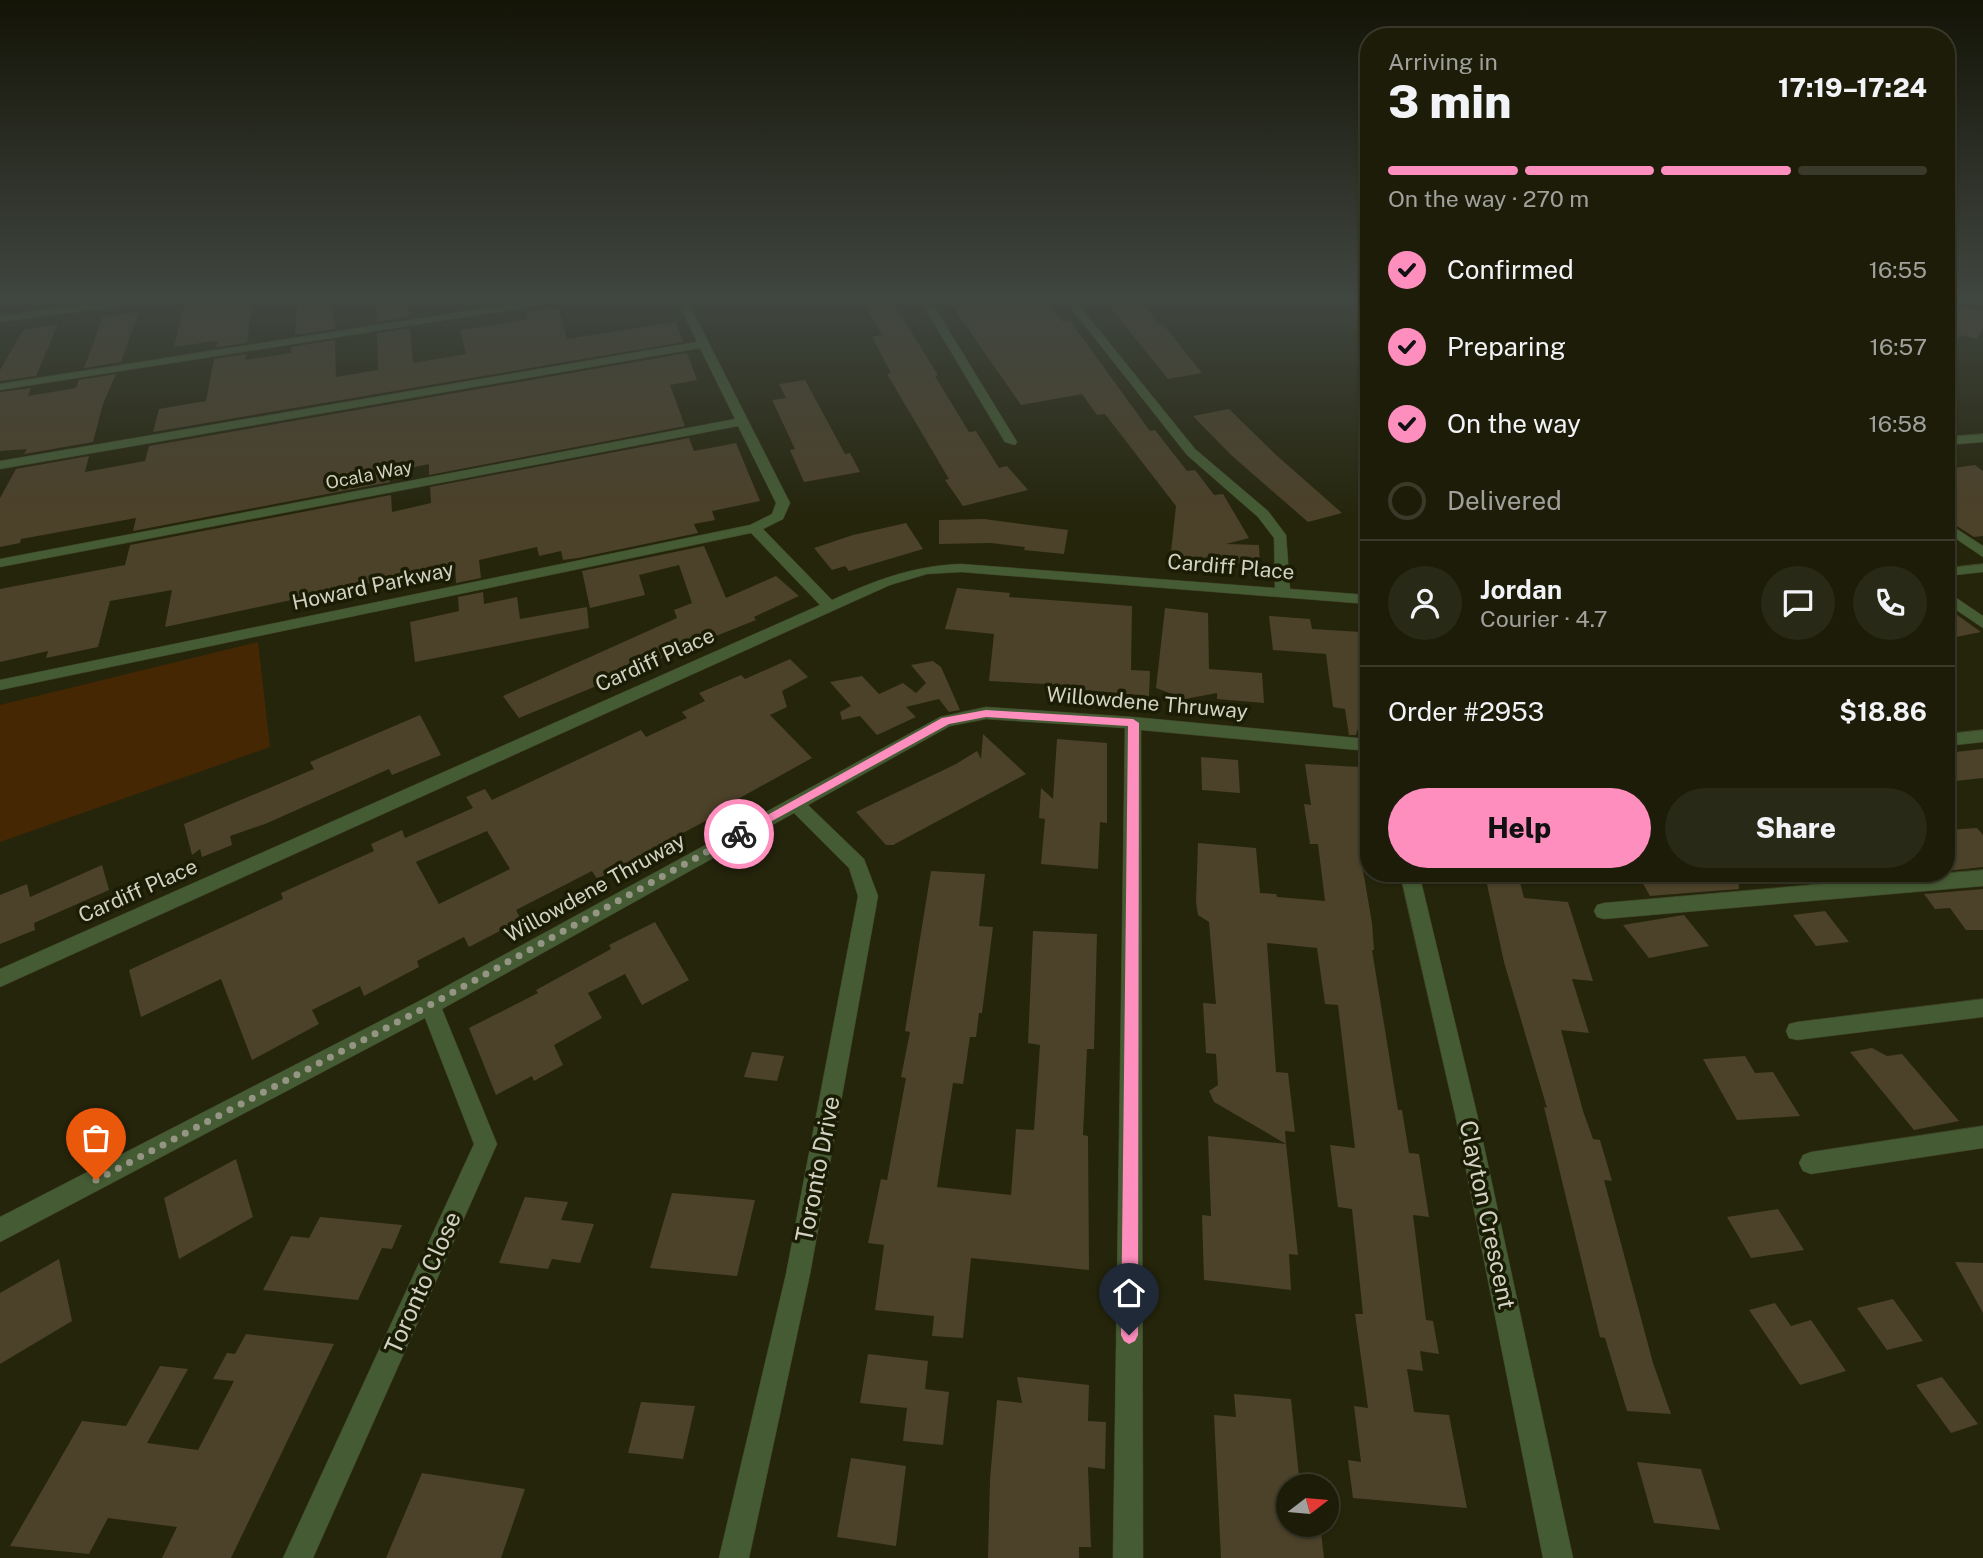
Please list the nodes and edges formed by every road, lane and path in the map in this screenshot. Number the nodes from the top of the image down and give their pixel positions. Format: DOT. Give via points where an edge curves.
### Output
graph roads {
  1 [pos="104,371"];
  2 [pos="549,371"];
  3 [pos="719,371"];
  4 [pos="968,371"];
  5 [pos="1126,371"];
  6 [pos="0,387"];
  7 [pos="744,421"];
  8 [pos="1983,438"];
  9 [pos="1955,440"];
  10 [pos="1011,442"];
  11 [pos="0,465"];
  12 [pos="754,528"];
  13 [pos="1955,533"];
  14 [pos="1983,553"];
  15 [pos="0,563"];
  16 [pos="1983,568"];
  17 [pos="1955,571"];
  18 [pos="1283,594"];
  19 [pos="1360,599"];
  20 [pos="1955,603"];
  21 [pos="830,607"];
  22 [pos="1983,623"];
  23 [pos="0,685"];
  24 [pos="1133,723"];
  25 [pos="1983,736"];
  26 [pos="1955,739"];
  27 [pos="1360,744"];
  28 [pos="794,803"];
  29 [pos="1983,878"];
  30 [pos="1955,880"];
  31 [pos="1411,882"];
  32 [pos="1937,882"];
  33 [pos="1604,911"];
  34 [pos="0,978"];
  35 [pos="430,1005"];
  36 [pos="1983,1008"];
  37 [pos="1797,1031"];
  38 [pos="1983,1136"];
  39 [pos="1811,1163"];
  40 [pos="0,1230"];
  41 [pos="298,1558"];
  42 [pos="734,1558"];
  43 [pos="1128,1558"];
  44 [pos="1558,1558"];
  1 -- 6 [label="street"];
  2 -- 11 [label="street"];
  3 -- 7 [label="street"];
  4 -- 10 [label="street"];
  5 -- 18 [label="street" via="1191,452 1263,514 1281,538"];
  7 -- 12 [label="street" via="783,503 778,516"];
  7 -- 15 [label="street, Ocala Way"];
  8 -- 9 [label="street"];
  12 -- 21 [label="street"];
  12 -- 23 [label="street, Howard Parkway"];
  13 -- 14 [label="street"];
  16 -- 17 [label="street"];
  18 -- 19 [label="street, Cardiff Place"];
  18 -- 21 [label="street, Cardiff Place" via="961,568 926,570 884,582"];
  20 -- 22 [label="street"];
  21 -- 34 [label="street, Cardiff Place"];
  24 -- 27 [label="street, Willowdene Thruway"];
  24 -- 28 [label="street, Willowdene Thruway" via="986,713 946,721"];
  24 -- 43 [label="street"];
  25 -- 26 [label="street"];
  28 -- 35 [label="street, Willowdene Thruway"];
  28 -- 42 [label="street, Toronto Drive" via="857,864 868,897 798,1274"];
  29 -- 30 [label="street"];
  31 -- 44 [label="street, Clayton Crescent" via="1466,1114"];
  32 -- 33 [label="street"];
  35 -- 40 [label="street, Willowdene Thruway"];
  35 -- 41 [label="street, Toronto Close" via="486,1144"];
  36 -- 37 [label="street"];
  38 -- 39 [label="street"];
}
